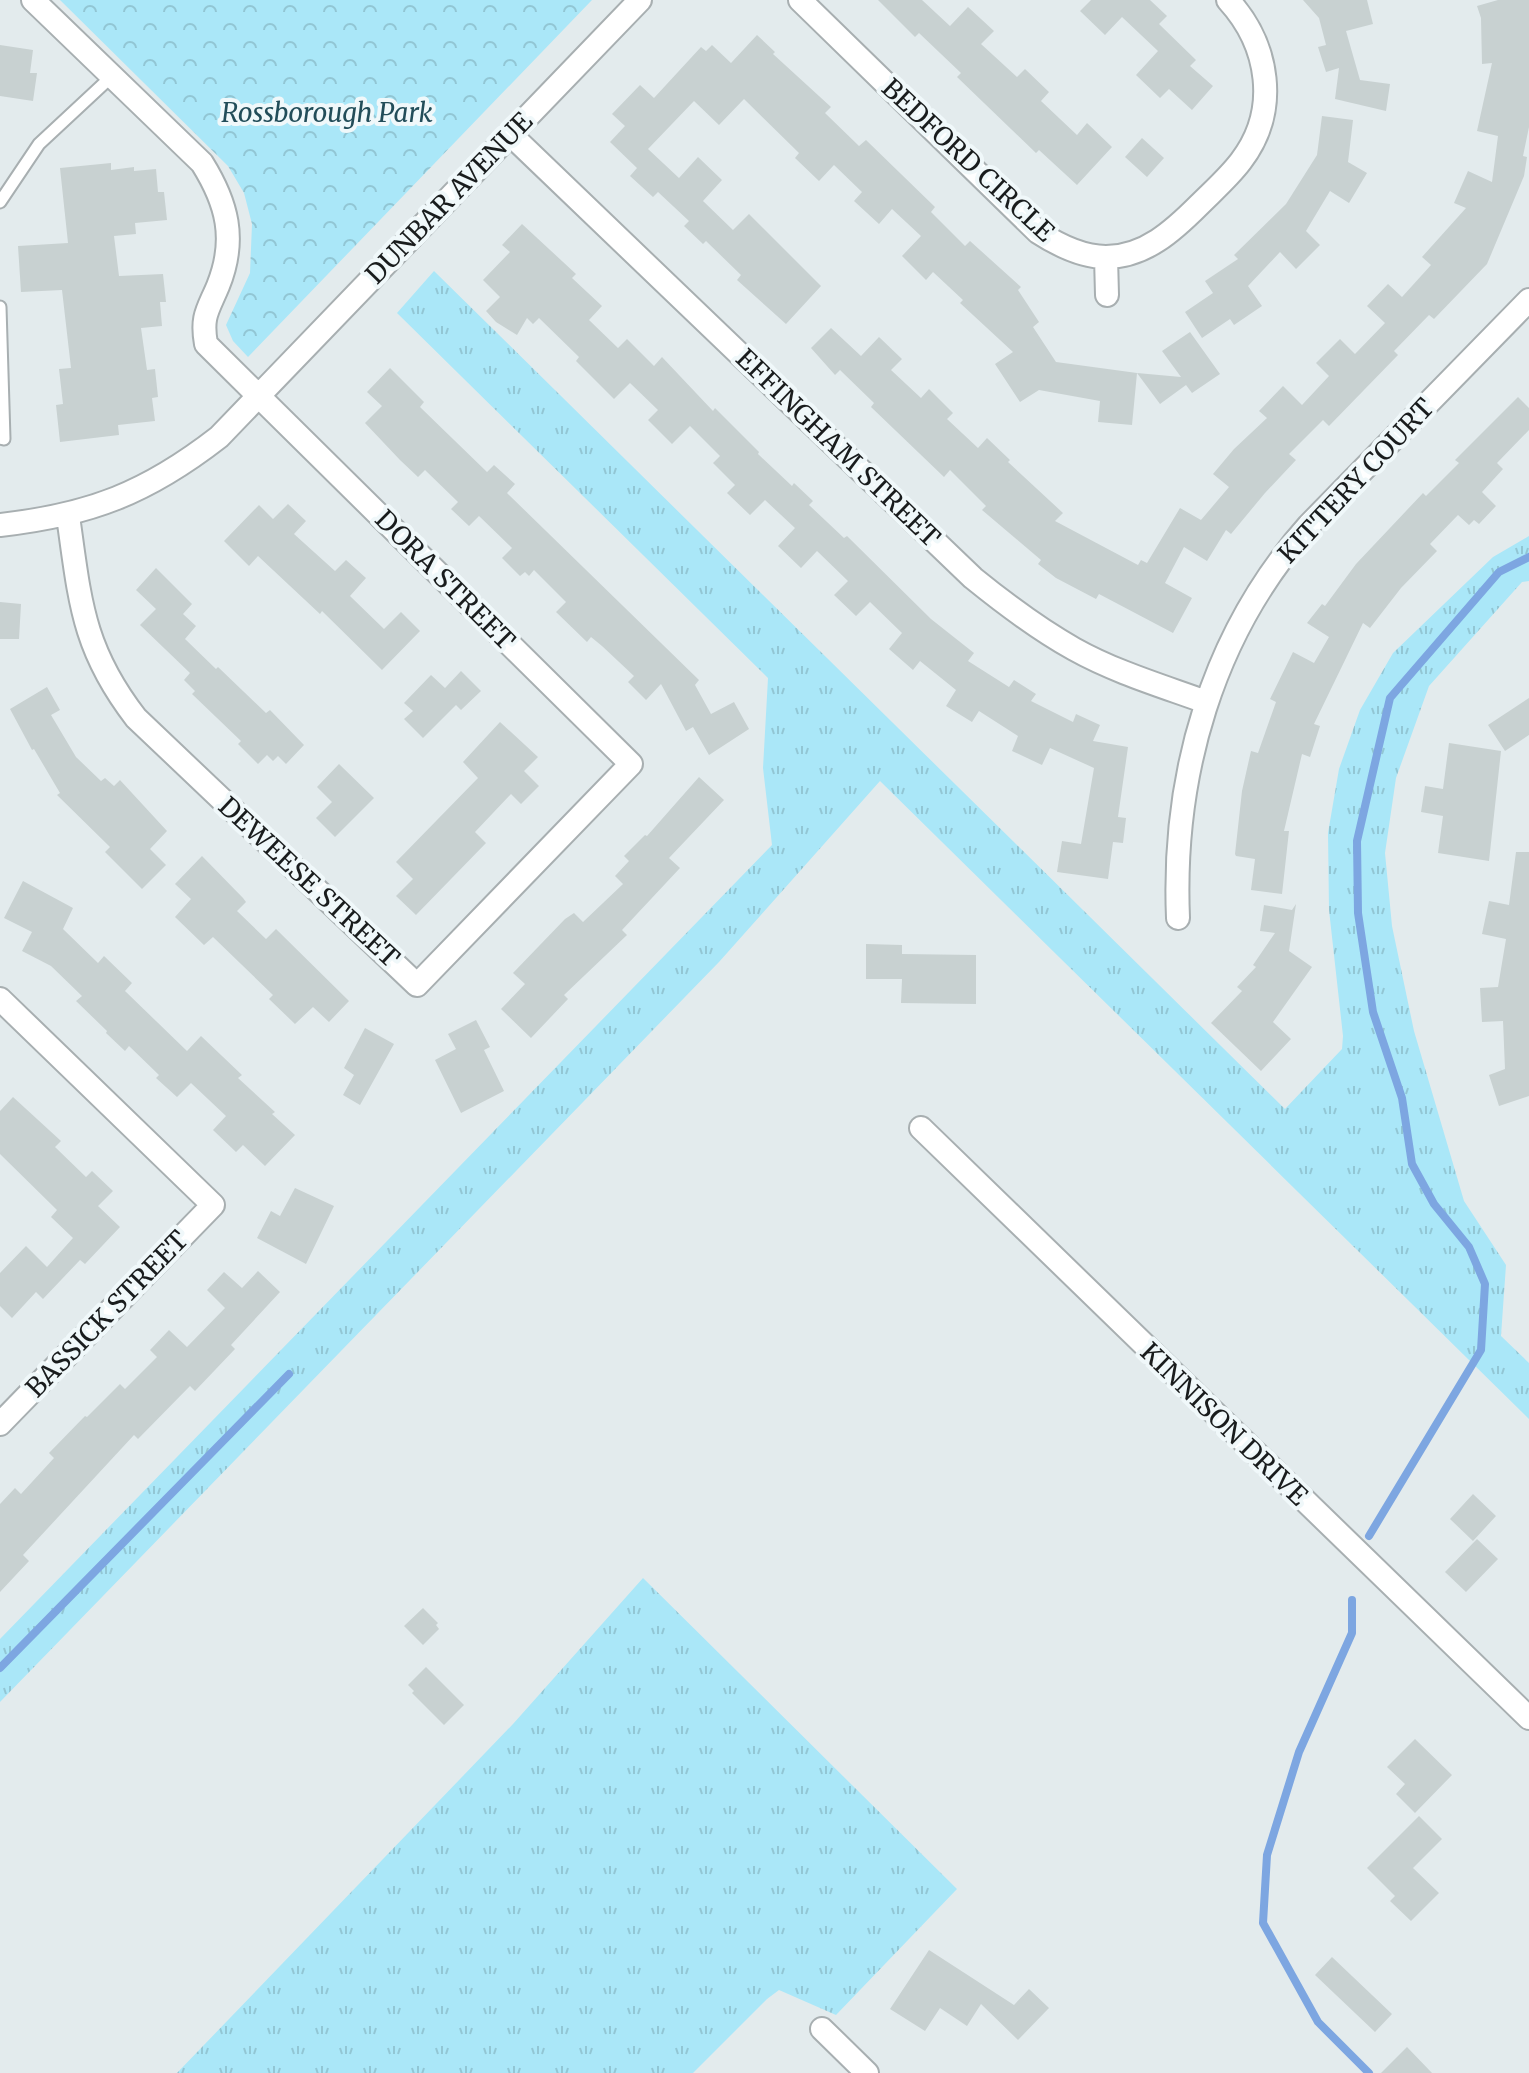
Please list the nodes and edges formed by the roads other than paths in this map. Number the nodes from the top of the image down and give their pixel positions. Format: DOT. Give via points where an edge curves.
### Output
graph roads {
  1 [pos="33,0"];
  2 [pos="640,0"];
  3 [pos="800,0"];
  4 [pos="1228,0"];
  5 [pos="111,77"];
  6 [pos="511,135"];
  7 [pos="0,202"];
  8 [pos="1106,257"];
  9 [pos="1107,295"];
  10 [pos="1529,300"];
  11 [pos="0,307"];
  12 [pos="258,396"];
  13 [pos="0,438"];
  14 [pos="68,516"];
  15 [pos="0,525"];
  16 [pos="1206,702"];
  17 [pos="631,764"];
  18 [pos="1178,918"];
  19 [pos="0,999"];
  20 [pos="921,1128"];
  21 [pos="0,1424"];
  22 [pos="1529,1718"];
  23 [pos="822,2029"];
  24 [pos="867,2073"];
  1 -- 5 [label="street"];
  2 -- 6 [label="street, DUNBAR AVENUE"];
  3 -- 8 [label="street, BEDFORD CIRCLE" via="1038,232 1078,252"];
  4 -- 8 [label="street, BEDFORD CIRCLE" via="1258,43 1264,67 1264,111 1254,141 1172,232 1149,246"];
  5 -- 7 [label="lane" via="39,144"];
  5 -- 12 [label="street" via="202,163 218,188 226,212 227,255 205,312 206,344"];
  6 -- 12 [label="street, DUNBAR AVENUE"];
  6 -- 16 [label="street, EFFINGHAM STREET" via="973,578 1075,650"];
  8 -- 9 [label="street"];
  10 -- 16 [label="street, KITTERY COURT" via="1289,548 1254,597"];
  11 -- 13 [label="lane" via="4,439"];
  12 -- 14 [label="street, DUNBAR AVENUE" via="185,464 113,501"];
  12 -- 17 [label="street, DORA STREET"];
  14 -- 15 [label="street, DUNBAR AVENUE"];
  14 -- 17 [label="street, DEWEESE STREET" via="83,618 96,657 116,692 136,718 417,985"];
  16 -- 18 [label="street, KITTERY COURT" via="1185,784"];
  19 -- 21 [label="street, BASSICK STREET" via="213,1205"];
  20 -- 22 [label="street, KINNISON DRIVE"];
  23 -- 24 [label="street"];
}
